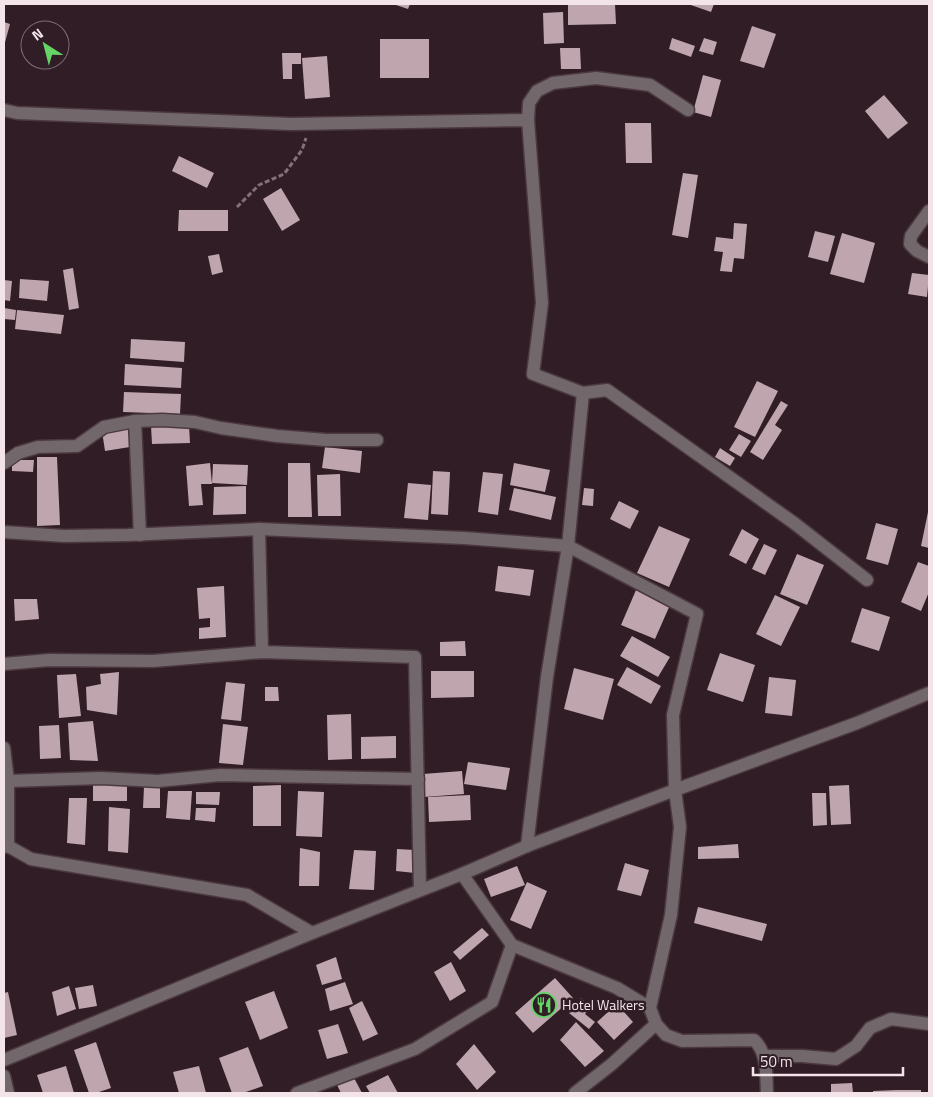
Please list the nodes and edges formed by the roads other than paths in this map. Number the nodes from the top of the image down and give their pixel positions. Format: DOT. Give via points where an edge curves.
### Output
graph roads {
  1 [pos="4,110"];
  2 [pos="688,110"];
  3 [pos="528,120"];
  4 [pos="929,211"];
  5 [pos="929,257"];
  6 [pos="583,393"];
  7 [pos="134,421"];
  8 [pos="378,440"];
  9 [pos="4,463"];
  10 [pos="259,529"];
  11 [pos="4,532"];
  12 [pos="140,535"];
  13 [pos="568,546"];
  14 [pos="867,580"];
  15 [pos="262,652"];
  16 [pos="4,664"];
  17 [pos="929,693"];
  18 [pos="4,748"];
  19 [pos="418,779"];
  20 [pos="8,781"];
  21 [pos="675,790"];
  22 [pos="528,846"];
  23 [pos="6,847"];
  24 [pos="462,874"];
  25 [pos="420,890"];
  26 [pos="312,933"];
  27 [pos="512,945"];
  28 [pos="650,1008"];
  29 [pos="656,1024"];
  30 [pos="929,1024"];
  31 [pos="764,1056"];
  32 [pos="4,1060"];
  33 [pos="4,1076"];
  34 [pos="8,1093"];
  35 [pos="297,1093"];
  36 [pos="575,1093"];
  37 [pos="767,1093"];
  1 -- 3 [label="street" via="310,123"];
  2 -- 3 [label="street" via="650,85 596,78 553,82 538,91 529,103"];
  3 -- 6 [label="street" via="542,303 533,374"];
  4 -- 5 [label="street" via="911,236 910,244"];
  6 -- 13 [label="street"];
  6 -- 14 [label="street" via="607,390 794,523"];
  7 -- 8 [label="street" via="195,422 277,436 326,440"];
  7 -- 9 [label="street" via="104,428 77,446 38,447 18,453"];
  7 -- 12 [label="street"];
  10 -- 12 [label="street"];
  10 -- 13 [label="street"];
  10 -- 15 [label="street"];
  11 -- 12 [label="street" via="64,536"];
  13 -- 21 [label="street" via="697,614 673,715"];
  13 -- 22 [label="street" via="547,676"];
  15 -- 16 [label="street" via="153,661 49,660"];
  15 -- 19 [label="street" via="415,657"];
  17 -- 21 [label="street"];
  18 -- 20 [label="street"];
  19 -- 20 [label="street" via="220,775 158,781 101,778"];
  19 -- 25 [label="street"];
  20 -- 23 [label="street"];
  21 -- 22 [label="street"];
  21 -- 28 [label="street" via="680,827 671,915"];
  22 -- 24 [label="street"];
  23 -- 26 [label="street" via="40,861 247,895"];
  24 -- 25 [label="street"];
  24 -- 27 [label="street"];
  25 -- 26 [label="street"];
  26 -- 32 [label="street"];
  27 -- 28 [label="street" via="617,988"];
  27 -- 35 [label="street" via="492,1002 415,1049"];
  28 -- 29 [label="street"];
  29 -- 31 [label="street" via="666,1034 682,1041 754,1040"];
  29 -- 36 [label="street"];
  30 -- 31 [label="street" via="891,1019 870,1028 856,1046 836,1059"];
  31 -- 37 [label="street"];
  33 -- 34 [label="street"];
}
